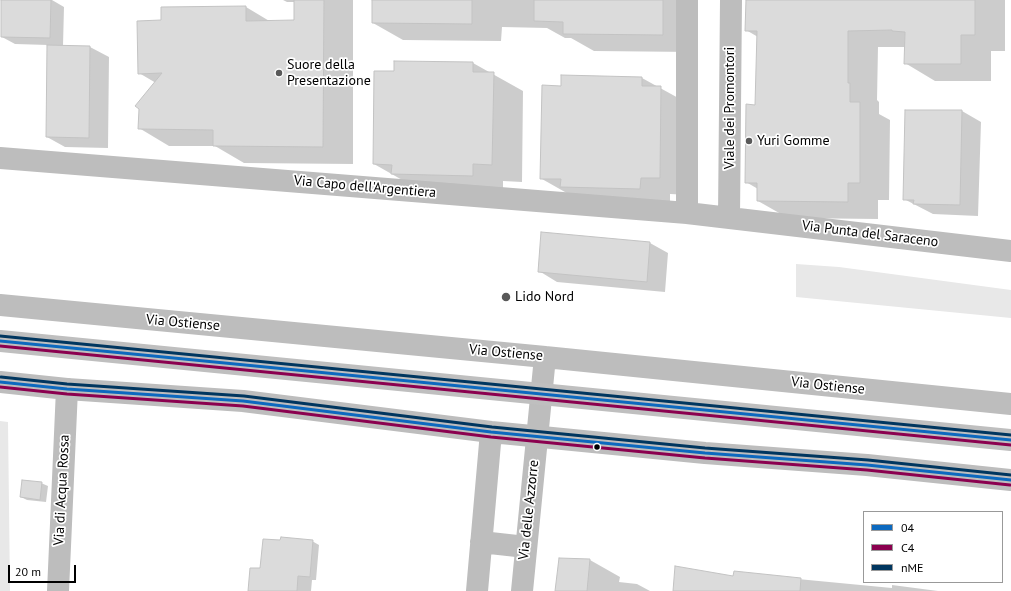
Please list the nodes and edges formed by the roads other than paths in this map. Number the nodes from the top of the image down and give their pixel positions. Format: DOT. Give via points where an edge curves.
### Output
graph roads {
  1 [pos="687,0"];
  2 [pos="731,0"];
  3 [pos="0,158"];
  4 [pos="687,213"];
  5 [pos="729,217"];
  6 [pos="1011,251"];
  7 [pos="0,304"];
  8 [pos="0,341"];
  9 [pos="545,357"];
  10 [pos="0,382"];
  11 [pos="67,389"];
  12 [pos="541,394"];
  13 [pos="1011,404"];
  14 [pos="491,432"];
  15 [pos="537,436"];
  16 [pos="1011,440"];
  17 [pos="1011,480"];
  18 [pos="481,542"];
  19 [pos="526,547"];
  20 [pos="58,591"];
  21 [pos="477,591"];
  22 [pos="522,591"];
  1 -- 4 [label="street"];
  2 -- 5 [label="street, Viale dei Promontori"];
  3 -- 4 [label="street, Via Capo dell'Argentiera"];
  4 -- 5 [label="street, Via Capo dell'Argentiera"];
  5 -- 6 [label="street, Via Punta del Saraceno"];
  7 -- 9 [label="street, Via Ostiense"];
  8 -- 12 [label="main road"];
  9 -- 12 [label="street, Via delle Azzorre"];
  9 -- 13 [label="street, Via Ostiense"];
  10 -- 11 [label="street"];
  11 -- 14 [label="street" via="243,401"];
  11 -- 20 [label="street, Via di Acqua Rossa"];
  12 -- 15 [label="street, Via delle Azzorre"];
  12 -- 16 [label="main road"];
  14 -- 15 [label="street"];
  14 -- 18 [label="street"];
  15 -- 17 [label="street"];
  15 -- 19 [label="street, Via delle Azzorre"];
  18 -- 19 [label="street"];
  18 -- 21 [label="street"];
  19 -- 22 [label="street, Via delle Azzorre"];
}
